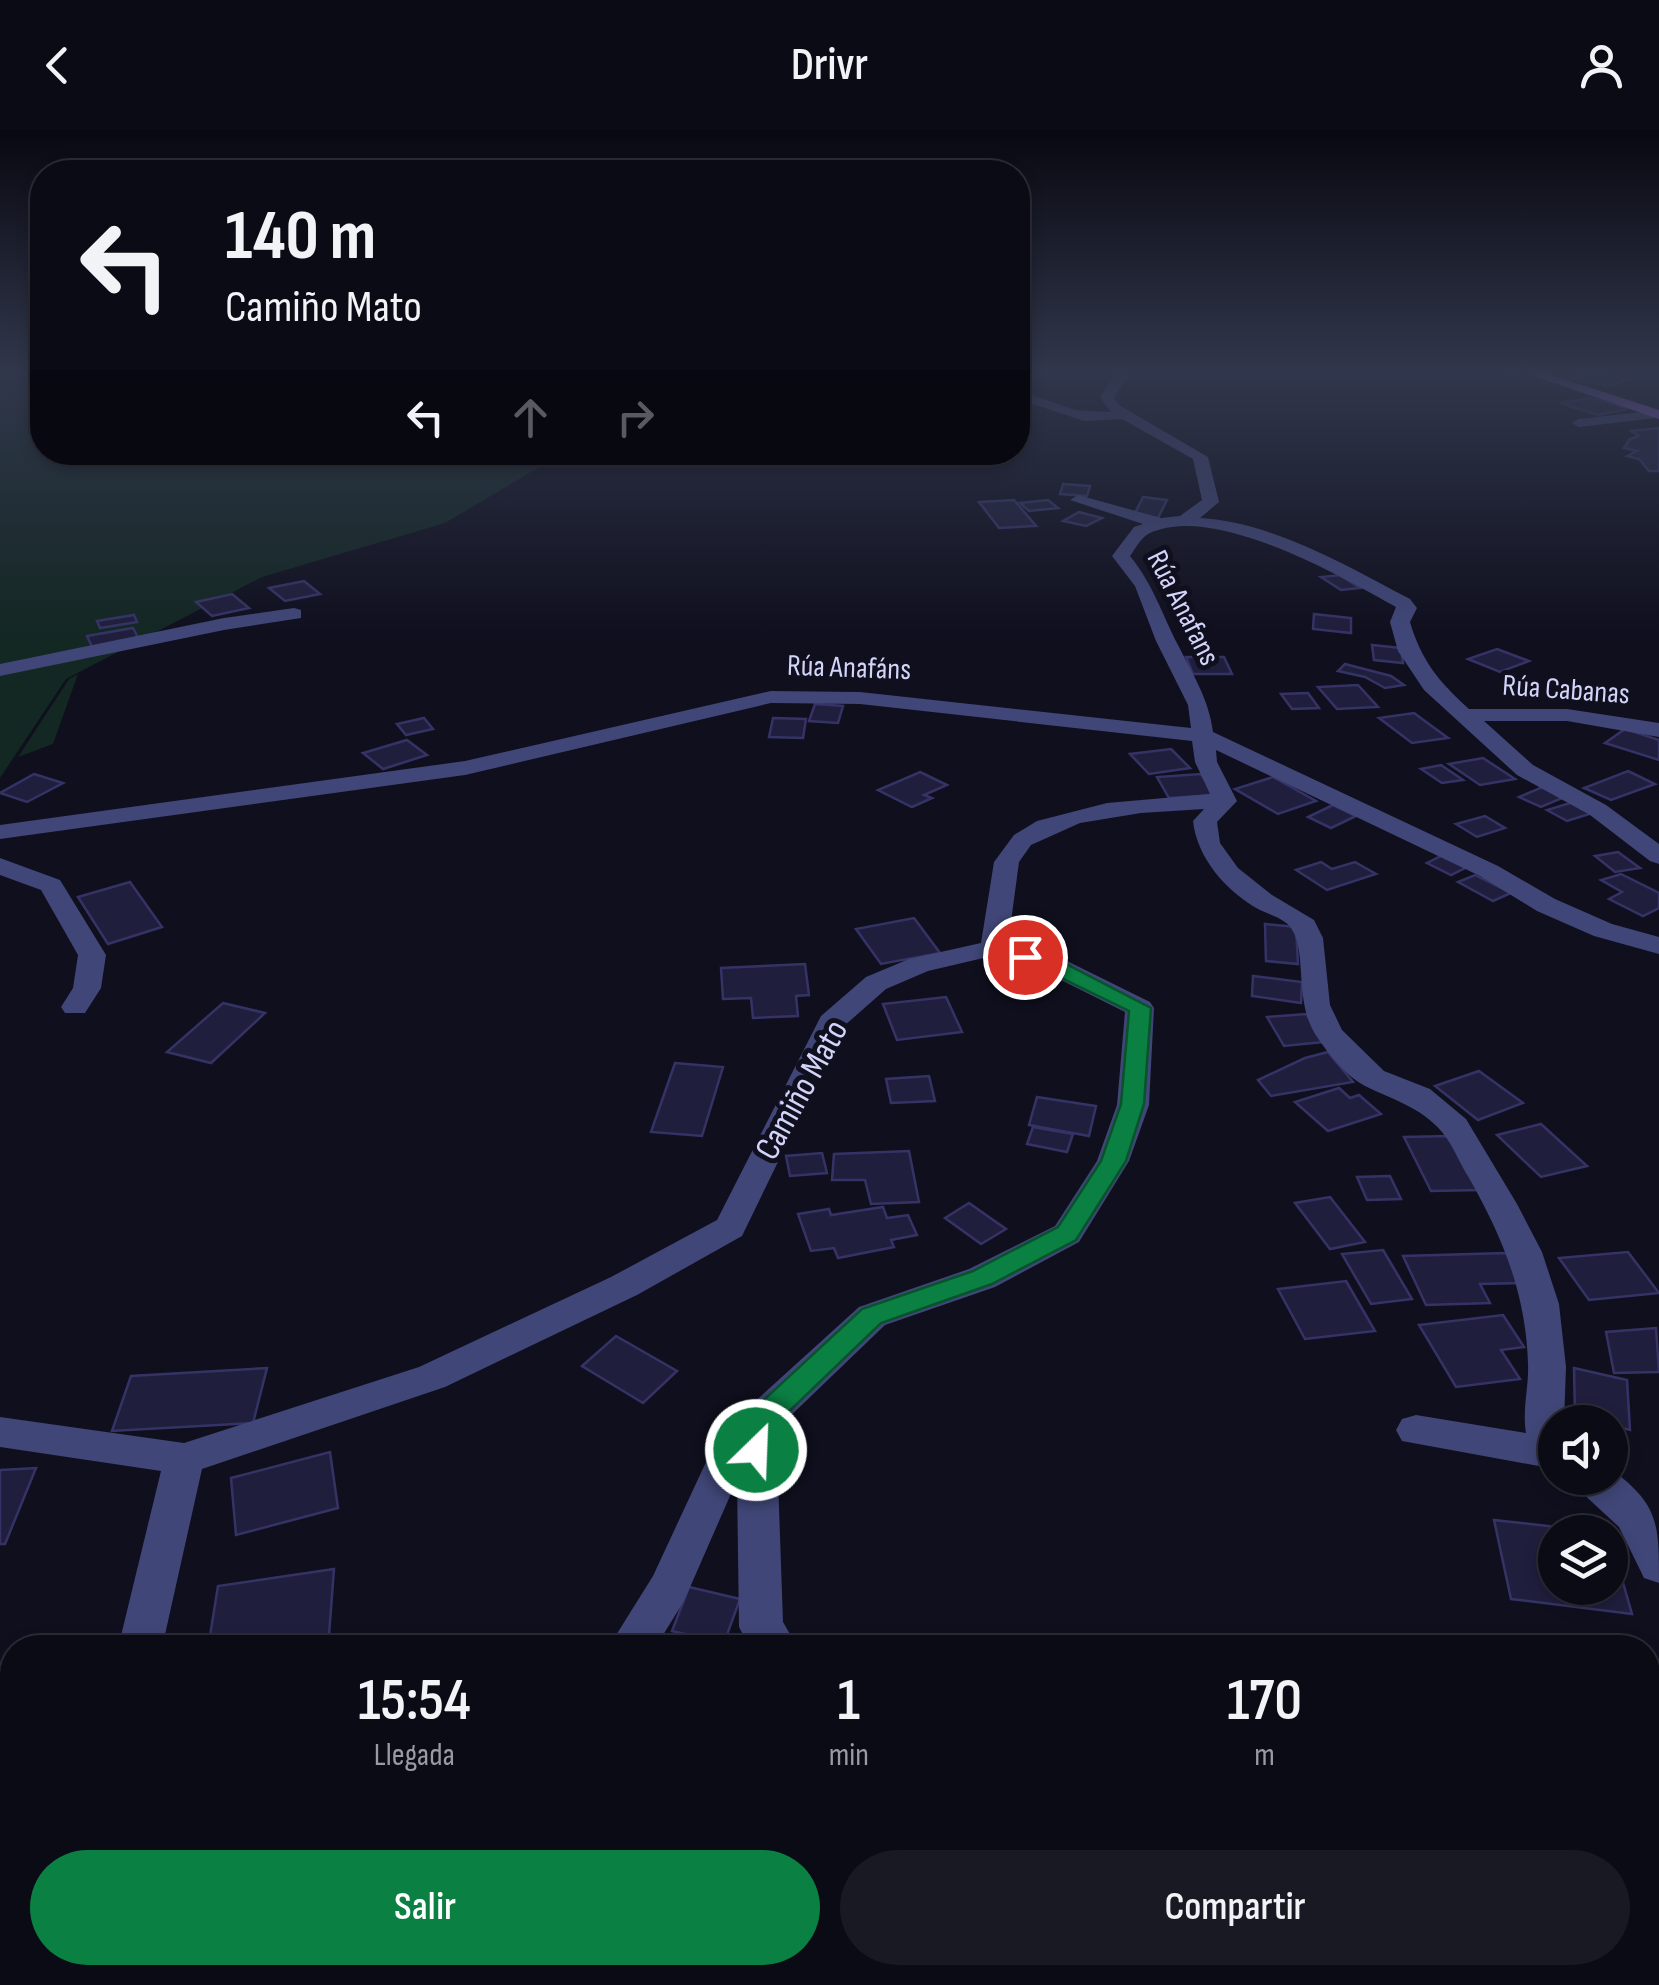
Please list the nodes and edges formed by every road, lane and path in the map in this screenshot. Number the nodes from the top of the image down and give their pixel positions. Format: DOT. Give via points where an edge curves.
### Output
graph roads {
  1 [pos="1201,460"];
  2 [pos="1078,500"];
  3 [pos="1187,519"];
  4 [pos="1158,522"];
  5 [pos="294,614"];
  6 [pos="0,670"];
  7 [pos="1467,715"];
  8 [pos="1659,730"];
  9 [pos="1204,736"];
  10 [pos="1225,802"];
  11 [pos="0,832"];
  12 [pos="1659,856"];
  13 [pos="0,866"];
  14 [pos="1659,946"];
  15 [pos="993,948"];
  16 [pos="75,1007"];
  17 [pos="1544,1405"];
  18 [pos="1416,1430"];
  19 [pos="0,1432"];
  20 [pos="1538,1449"];
  21 [pos="756,1450"];
  22 [pos="184,1459"];
  23 [pos="1621,1495"];
  24 [pos="1659,1565"];
  25 [pos="143,1635"];
  26 [pos="638,1635"];
  27 [pos="767,1635"];
  1 -- 3 [label="street" via="1211,502"];
  2 -- 4 [label="street, Rúa Anafans"];
  3 -- 4 [label="street, Rúa Anafans"];
  3 -- 7 [label="street, Rúa Cabanas" via="1302,550 1403,603 1408,651 1431,686"];
  4 -- 9 [label="street, Rúa Anafans" via="1131,538 1122,556 1144,586 1198,705"];
  5 -- 6 [label="street"];
  7 -- 8 [label="street, Rúa Cabanas" via="1566,715"];
  7 -- 12 [label="street, Rúa Cabanas" via="1525,770 1598,810"];
  9 -- 10 [label="street" via="1206,762"];
  9 -- 11 [label="street, Rúa Anafáns" via="880,700 771,697 464,768"];
  9 -- 14 [label="street, Rúa Anafáns" via="1546,904"];
  10 -- 15 [label="street" via="1098,811 1018,842 1006,860"];
  10 -- 17 [label="street" via="1205,820 1208,843 1251,892 1300,920 1309,938 1316,1005 1329,1033 1373,1078 1419,1096 1455,1126 1525,1252 1541,1304"];
  13 -- 16 [label="street" via="51,885 92,955 87,988"];
  15 -- 21 [label="street, Camiño Mato" via="1056,967 1140,1008 1132,1104 1113,1161 1067,1234 982,1278 872,1316 764,1417"];
  15 -- 22 [label="street, Camiño Mato" via="876,983 831,1022 730,1228 432,1377"];
  18 -- 20 [label="street"];
  19 -- 22 [label="street, Camiño Mato"];
  21 -- 26 [label="street" via="726,1458 668,1588"];
  21 -- 27 [label="street, Camiño Mato" via="761,1627"];
  22 -- 25 [label="street"];
  23 -- 24 [label="street"];
}
